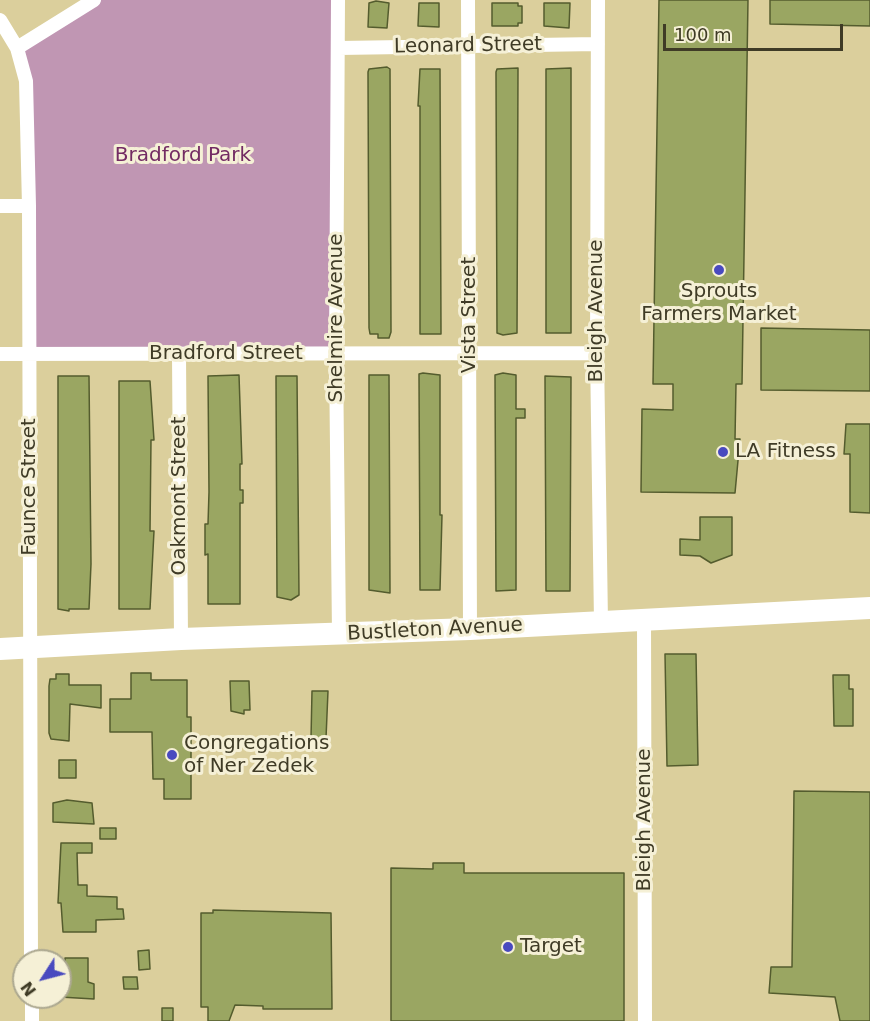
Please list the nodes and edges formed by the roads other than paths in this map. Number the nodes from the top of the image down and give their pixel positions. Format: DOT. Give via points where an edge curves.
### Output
graph roads {
  1 [pos="94,0"];
  2 [pos="338,0"];
  3 [pos="468,0"];
  4 [pos="598,0"];
  5 [pos="0,20"];
  6 [pos="598,44"];
  7 [pos="468,45"];
  8 [pos="17,48"];
  9 [pos="339,48"];
  10 [pos="0,206"];
  11 [pos="29,206"];
  12 [pos="471,353"];
  13 [pos="597,353"];
  14 [pos="0,354"];
  15 [pos="30,354"];
  16 [pos="179,354"];
  17 [pos="336,354"];
  18 [pos="870,608"];
  19 [pos="644,620"];
  20 [pos="601,622"];
  21 [pos="470,629"];
  22 [pos="339,635"];
  23 [pos="181,639"];
  24 [pos="30,647"];
  25 [pos="0,649"];
  26 [pos="31,949"];
  27 [pos="645,1021"];
  1 -- 8 [label="street"];
  2 -- 9 [label="street, Shelmire Avenue"];
  3 -- 7 [label="street, Vista Street"];
  4 -- 6 [label="street, Bleigh Avenue"];
  5 -- 8 [label="street, Faunce Street"];
  6 -- 7 [label="street, Leonard Street"];
  6 -- 13 [label="street, Bleigh Avenue"];
  7 -- 9 [label="street, Leonard Street"];
  7 -- 12 [label="street, Vista Street"];
  8 -- 11 [label="street, Faunce Street" via="26,81"];
  9 -- 17 [label="street, Shelmire Avenue"];
  10 -- 11 [label="street"];
  11 -- 15 [label="street, Faunce Street"];
  12 -- 13 [label="street, Bradford Street"];
  12 -- 17 [label="street, Bradford Street"];
  12 -- 21 [label="street, Vista Street"];
  13 -- 20 [label="street, Bleigh Avenue"];
  14 -- 15 [label="street, Bradford Street"];
  15 -- 16 [label="street, Bradford Street"];
  15 -- 24 [label="street, Faunce Street"];
  16 -- 17 [label="street, Bradford Street"];
  16 -- 23 [label="street, Oakmont Street"];
  17 -- 22 [label="street, Shelmire Avenue"];
  18 -- 19 [label="main road, Bustleton Avenue"];
  19 -- 20 [label="main road, Bustleton Avenue"];
  19 -- 27 [label="street, Bleigh Avenue"];
  20 -- 21 [label="main road, Bustleton Avenue"];
  21 -- 22 [label="main road, Bustleton Avenue"];
  22 -- 23 [label="main road, Bustleton Avenue"];
  23 -- 24 [label="main road, Bustleton Avenue"];
  24 -- 25 [label="main road, Bustleton Avenue"];
  24 -- 26 [label="street, Faunce Street"];
}
